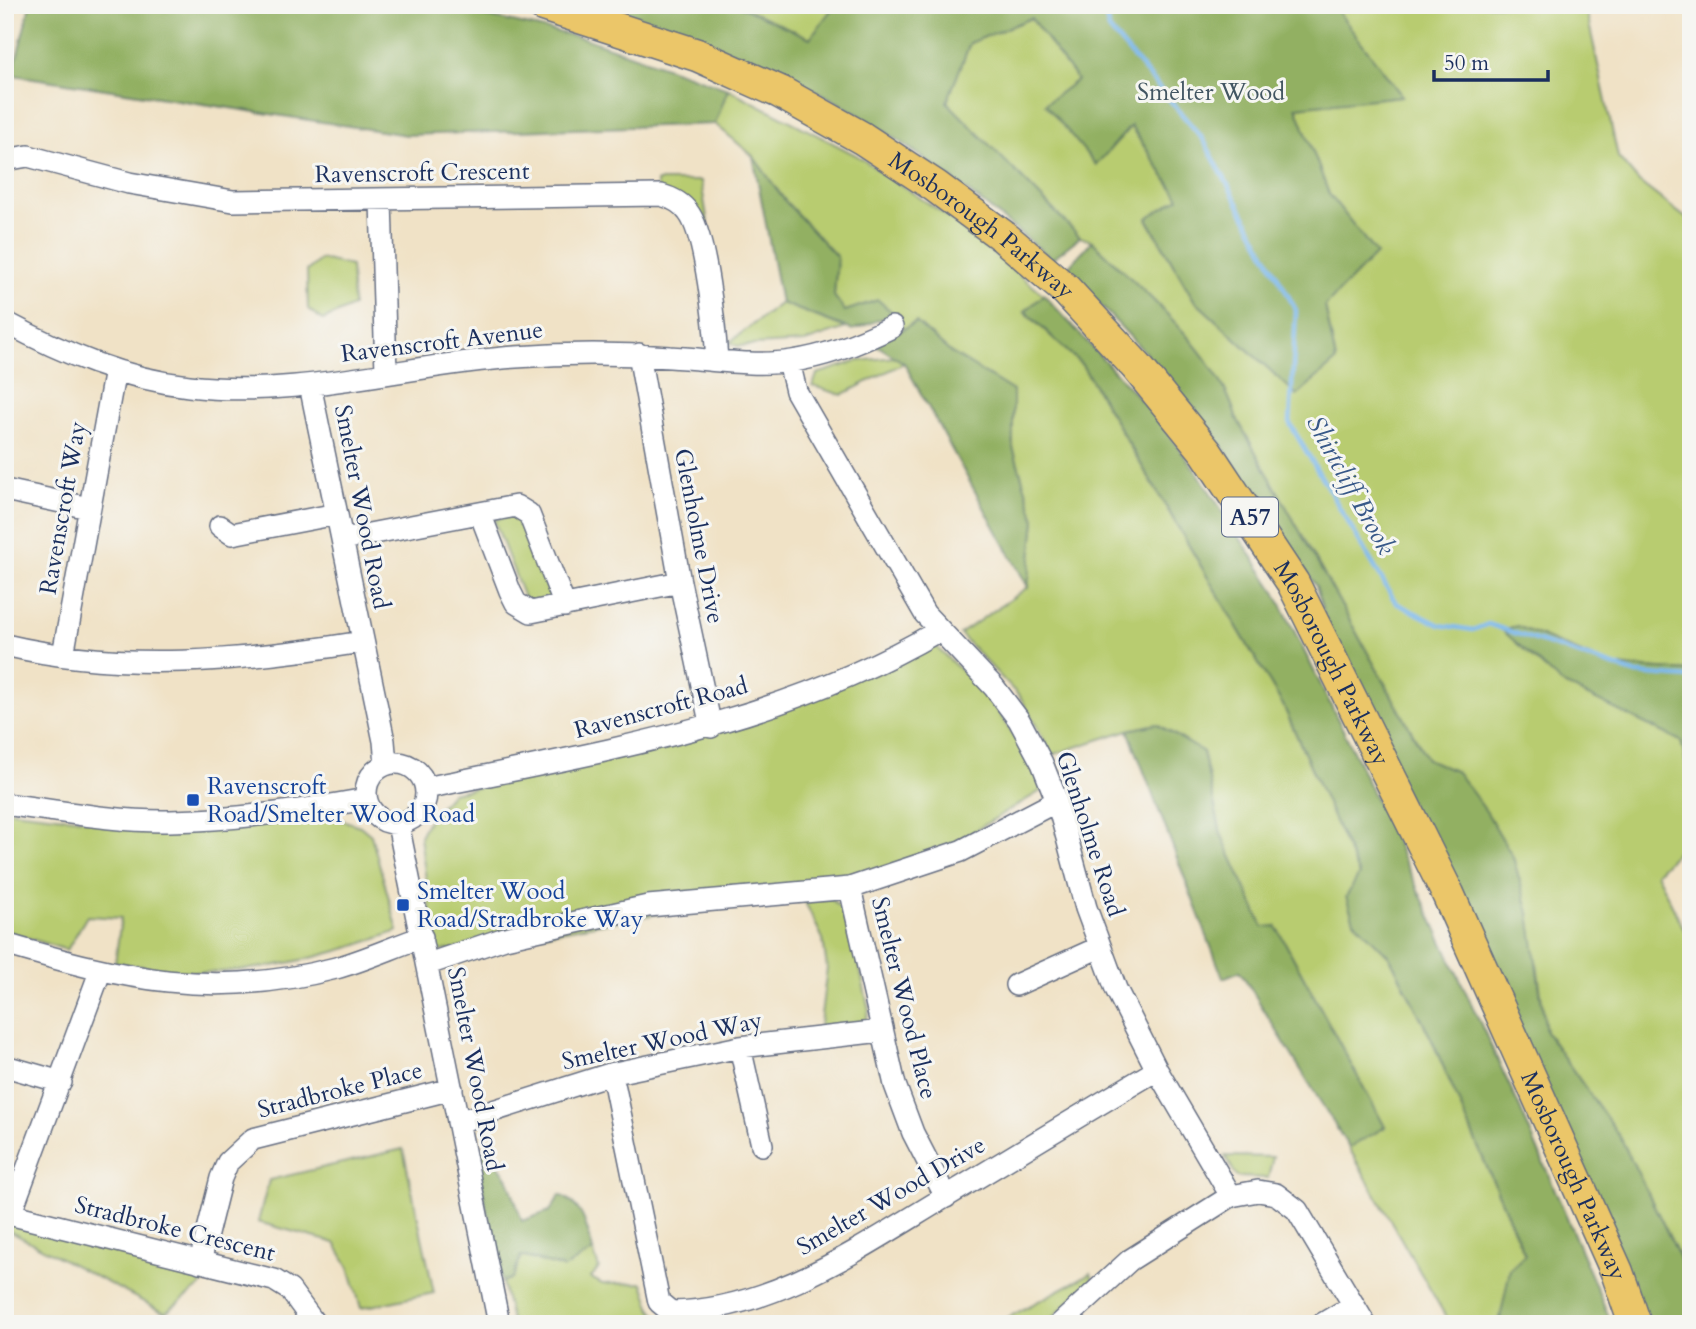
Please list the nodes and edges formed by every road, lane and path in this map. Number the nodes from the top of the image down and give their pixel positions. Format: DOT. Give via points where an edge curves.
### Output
graph roads {
  1 [pos="543,5"];
  2 [pos="5,160"];
  3 [pos="382,200"];
  4 [pos="5,322"];
  5 [pos="892,327"];
  6 [pos="639,355"];
  7 [pos="717,360"];
  8 [pos="789,362"];
  9 [pos="115,370"];
  10 [pos="386,373"];
  11 [pos="310,385"];
  12 [pos="5,491"];
  13 [pos="89,509"];
  14 [pos="480,513"];
  15 [pos="337,514"];
  16 [pos="220,526"];
  17 [pos="343,539"];
  18 [pos="680,582"];
  19 [pos="565,606"];
  20 [pos="938,631"];
  21 [pos="362,642"];
  22 [pos="5,645"];
  23 [pos="63,655"];
  24 [pos="711,727"];
  25 [pos="386,764"];
  26 [pos="426,788"];
  27 [pos="366,800"];
  28 [pos="1057,801"];
  29 [pos="5,804"];
  30 [pos="398,824"];
  31 [pos="850,888"];
  32 [pos="422,937"];
  33 [pos="5,944"];
  34 [pos="1100,947"];
  35 [pos="428,964"];
  36 [pos="100,972"];
  37 [pos="1016,985"];
  38 [pos="882,1031"];
  39 [pos="740,1047"];
  40 [pos="5,1066"];
  41 [pos="1157,1070"];
  42 [pos="610,1074"];
  43 [pos="61,1082"];
  44 [pos="452,1089"];
  45 [pos="458,1122"];
  46 [pos="762,1146"];
  47 [pos="1231,1196"];
  48 [pos="946,1197"];
  49 [pos="8,1214"];
  50 [pos="200,1262"];
  51 [pos="1359,1314"];
  52 [pos="691,1318"];
  53 [pos="315,1324"];
  54 [pos="499,1324"];
  55 [pos="1060,1324"];
  56 [pos="1322,1324"];
  57 [pos="1635,1324"];
  1 -- 57 [label="highway, Mosborough Parkway / A57" via="698,55 780,92 862,138 1004,237 1066,290 1137,367 1206,452 1293,583 1448,894 1617,1272"];
  2 -- 3 [label="street, Ravenscroft Crescent" via="28,156 129,183 233,201"];
  3 -- 7 [label="street, Ravenscroft Crescent" via="673,198 690,213 696,228"];
  3 -- 10 [label="street"];
  4 -- 9 [label="street, Ravenscroft Avenue"];
  5 -- 8 [label="street, Ravenscroft Avenue" via="839,350"];
  6 -- 7 [label="street, Ravenscroft Avenue"];
  6 -- 10 [label="street, Ravenscroft Avenue" via="519,356"];
  6 -- 18 [label="street, Glenholme Drive"];
  7 -- 8 [label="street, Ravenscroft Avenue"];
  8 -- 20 [label="street, Glenholme Road" via="796,391"];
  9 -- 11 [label="street, Ravenscroft Avenue" via="151,381 209,388"];
  9 -- 13 [label="street, Ravenscroft Way"];
  10 -- 11 [label="street, Ravenscroft Avenue"];
  11 -- 15 [label="street, Smelter Wood Road"];
  12 -- 13 [label="street"];
  13 -- 23 [label="street, Ravenscroft Way"];
  14 -- 17 [label="street"];
  14 -- 19 [label="street" via="516,603 531,612"];
  14 -- 19 [label="street" via="516,506 529,514"];
  15 -- 16 [label="street" via="232,534"];
  15 -- 17 [label="street, Smelter Wood Road"];
  17 -- 21 [label="street, Smelter Wood Road"];
  18 -- 19 [label="street"];
  18 -- 24 [label="street, Glenholme Drive"];
  20 -- 24 [label="street, Ravenscroft Road" via="819,688"];
  20 -- 28 [label="street, Glenholme Road" via="994,687 1019,720"];
  21 -- 23 [label="street" via="217,661 160,663"];
  21 -- 25 [label="street, Smelter Wood Road"];
  22 -- 23 [label="street"];
  24 -- 26 [label="street, Ravenscroft Road"];
  25 -- 26 [label="street" via="410,766"];
  25 -- 27 [label="street" via="370,777"];
  26 -- 30 [label="street" via="421,811"];
  27 -- 29 [label="street" via="267,816 167,821"];
  27 -- 30 [label="street" via="376,816"];
  28 -- 31 [label="street" via="961,851"];
  28 -- 34 [label="street, Glenholme Road"];
  30 -- 32 [label="street, Smelter Wood Road"];
  31 -- 35 [label="street" via="649,906 505,938"];
  31 -- 38 [label="street, Smelter Wood Place"];
  32 -- 35 [label="street, Smelter Wood Road"];
  32 -- 36 [label="street" via="337,967 278,979 228,984 167,982"];
  33 -- 36 [label="street"];
  34 -- 37 [label="street"];
  34 -- 41 [label="street, Glenholme Road"];
  35 -- 44 [label="street, Smelter Wood Road"];
  36 -- 43 [label="street"];
  38 -- 39 [label="street, Smelter Wood Way"];
  38 -- 48 [label="street, Smelter Wood Place" via="912,1133"];
  39 -- 42 [label="street, Smelter Wood Way"];
  39 -- 46 [label="street"];
  40 -- 43 [label="street"];
  41 -- 47 [label="street, Glenholme Road"];
  41 -- 48 [label="street, Smelter Wood Drive"];
  42 -- 45 [label="street, Smelter Wood Way"];
  42 -- 52 [label="street, Smelter Wood Drive" via="659,1302 671,1312"];
  43 -- 49 [label="street"];
  44 -- 45 [label="street, Smelter Wood Road"];
  44 -- 50 [label="street, Stradbroke Place" via="253,1139 228,1162"];
  45 -- 54 [label="street, Smelter Wood Road"];
  47 -- 51 [label="street" via="1258,1191 1289,1201"];
  47 -- 55 [label="street" via="1130,1259"];
  48 -- 52 [label="street, Smelter Wood Drive" via="847,1257"];
  49 -- 50 [label="street, Stradbroke Crescent"];
  50 -- 53 [label="street, Stradbroke Crescent" via="283,1284"];
  51 -- 56 [label="street"];
}
